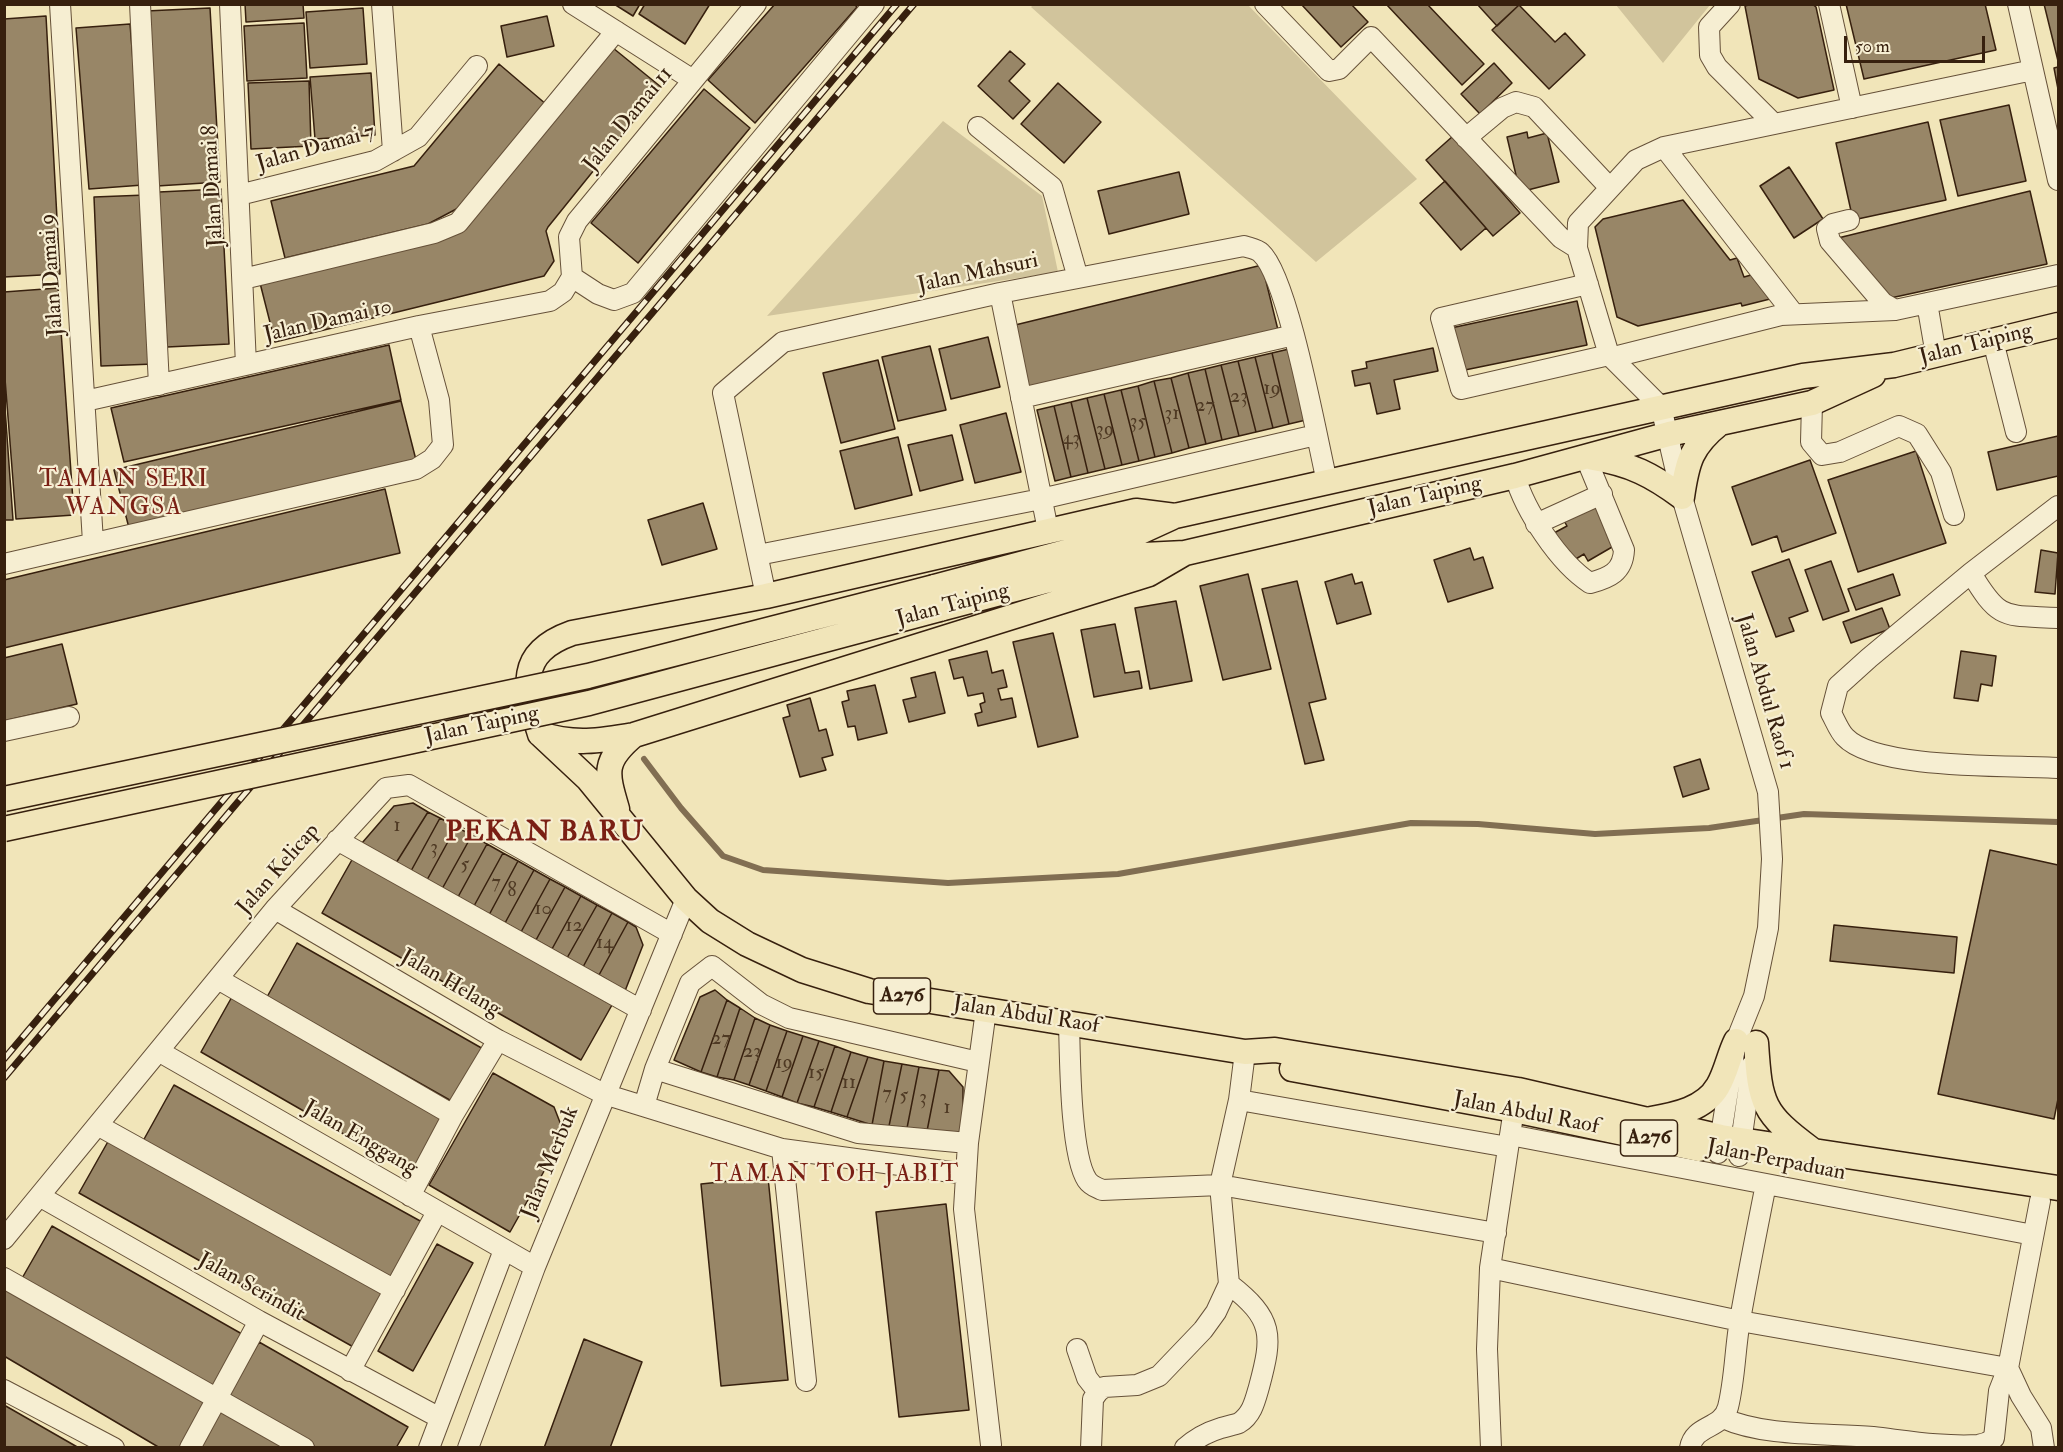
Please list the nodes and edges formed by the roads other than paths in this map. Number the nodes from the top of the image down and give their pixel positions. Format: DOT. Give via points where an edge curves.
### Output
graph roads {
  1 [pos="60,4"];
  2 [pos="140,4"];
  3 [pos="230,4"];
  4 [pos="382,4"];
  5 [pos="573,4"];
  6 [pos="756,4"];
  7 [pos="874,4"];
  8 [pos="1265,4"];
  9 [pos="1730,4"];
  10 [pos="1829,4"];
  11 [pos="2018,4"];
  12 [pos="616,31"];
  13 [pos="477,66"];
  14 [pos="2033,70"];
  15 [pos="693,80"];
  16 [pos="1852,108"];
  17 [pos="1774,124"];
  18 [pos="978,128"];
  19 [pos="1467,138"];
  20 [pos="1664,147"];
  21 [pos="393,151"];
  22 [pos="2058,178"];
  23 [pos="1610,188"];
  24 [pos="239,195"];
  25 [pos="1849,220"];
  26 [pos="1577,248"];
  27 [pos="2058,275"];
  28 [pos="572,277"];
  29 [pos="1078,278"];
  30 [pos="243,279"];
  31 [pos="1588,284"];
  32 [pos="1000,293"];
  33 [pos="1927,303"];
  34 [pos="1895,310"];
  35 [pos="1793,313"];
  36 [pos="2058,325"];
  37 [pos="419,326"];
  38 [pos="1294,335"];
  39 [pos="1993,341"];
  40 [pos="1936,355"];
  41 [pos="1612,356"];
  42 [pos="246,365"];
  43 [pos="1894,365"];
  44 [pos="159,384"];
  45 [pos="1021,398"];
  46 [pos="85,401"];
  47 [pos="1812,403"];
  48 [pos="1661,407"];
  49 [pos="1722,422"];
  50 [pos="2016,432"];
  51 [pos="1669,434"];
  52 [pos="1316,435"];
  53 [pos="1587,458"];
  54 [pos="1515,476"];
  55 [pos="1327,482"];
  56 [pos="1602,494"];
  57 [pos="1682,497"];
  58 [pos="1041,499"];
  59 [pos="2058,506"];
  60 [pos="1954,515"];
  61 [pos="1175,516"];
  62 [pos="1536,524"];
  63 [pos="1048,530"];
  64 [pos="93,542"];
  65 [pos="1185,553"];
  66 [pos="758,555"];
  67 [pos="4,564"];
  68 [pos="1971,573"];
  69 [pos="766,596"];
  70 [pos="937,598"];
  71 [pos="2058,618"];
  72 [pos="69,717"];
  73 [pos="4,731"];
  74 [pos="540,734"];
  75 [pos="634,735"];
  76 [pos="2058,768"];
  77 [pos="4,799"];
  78 [pos="619,814"];
  79 [pos="4,829"];
  80 [pos="337,840"];
  81 [pos="686,898"];
  82 [pos="276,909"];
  83 [pos="672,934"];
  84 [pos="218,979"];
  85 [pos="640,1010"];
  86 [pos="986,1010"];
  87 [pos="1069,1022"];
  88 [pos="498,1040"];
  89 [pos="1746,1042"];
  90 [pos="160,1052"];
  91 [pos="1245,1052"];
  92 [pos="978,1062"];
  93 [pos="655,1069"];
  94 [pos="604,1094"];
  95 [pos="1239,1100"];
  96 [pos="1516,1100"];
  97 [pos="644,1106"];
  98 [pos="453,1115"];
  99 [pos="1646,1120"];
  100 [pos="99,1126"];
  101 [pos="1509,1141"];
  102 [pos="968,1143"];
  103 [pos="1730,1147"];
  104 [pos="782,1149"];
  105 [pos="1814,1152"];
  106 [pos="966,1174"];
  107 [pos="1766,1184"];
  108 [pos="1220,1185"];
  109 [pos="410,1196"];
  110 [pos="41,1197"];
  111 [pos="2052,1198"];
  112 [pos="437,1212"];
  113 [pos="1496,1233"];
  114 [pos="2033,1235"];
  115 [pos="4,1239"];
  116 [pos="504,1250"];
  117 [pos="535,1267"];
  118 [pos="1490,1268"];
  119 [pos="4,1278"];
  120 [pos="1229,1284"];
  121 [pos="395,1290"];
  122 [pos="259,1321"];
  123 [pos="1740,1321"];
  124 [pos="1077,1349"];
  125 [pos="2007,1368"];
  126 [pos="350,1371"];
  127 [pos="806,1381"];
  128 [pos="4,1390"];
  129 [pos="1098,1392"];
  130 [pos="217,1398"];
  131 [pos="440,1418"];
  132 [pos="1723,1418"];
  133 [pos="991,1445"];
  134 [pos="114,1448"];
  135 [pos="190,1448"];
  136 [pos="304,1448"];
  137 [pos="429,1448"];
  138 [pos="468,1448"];
  139 [pos="1091,1448"];
  140 [pos="1185,1448"];
  141 [pos="1491,1448"];
  142 [pos="1690,1448"];
  143 [pos="2044,1448"];
  1 -- 46 [label="street, Jalan Damai 9"];
  2 -- 44 [label="street"];
  3 -- 24 [label="street, Jalan Damai 8"];
  4 -- 21 [label="street"];
  5 -- 12 [label="street"];
  6 -- 15 [label="street, Jalan Damai 11"];
  7 -- 28 [label="street" via="633,293 614,300"];
  8 -- 19 [label="street" via="1329,71 1339,69 1371,37"];
  9 -- 17 [label="street" via="1709,27 1710,55"];
  10 -- 16 [label="street"];
  11 -- 14 [label="street"];
  12 -- 15 [label="street"];
  12 -- 30 [label="street" via="458,223 434,233"];
  13 -- 21 [label="street, Jalan Damai 7" via="418,137"];
  14 -- 16 [label="street"];
  14 -- 22 [label="street"];
  15 -- 28 [label="street, Jalan Damai 11" via="577,221 569,237"];
  16 -- 17 [label="street"];
  17 -- 20 [label="street"];
  18 -- 29 [label="street" via="1052,187"];
  19 -- 23 [label="street" via="1502,108 1516,102 1534,107"];
  19 -- 26 [label="street" via="1561,238"];
  20 -- 23 [label="street" via="1636,160"];
  20 -- 35 [label="street"];
  21 -- 24 [label="street, Jalan Damai 7" via="375,161"];
  23 -- 26 [label="street" via="1578,223"];
  24 -- 30 [label="street, Jalan Damai 8"];
  25 -- 34 [label="street" via="1827,229 1830,241 1882,303"];
  26 -- 31 [label="street"];
  27 -- 33 [label="street"];
  28 -- 37 [label="street, Jalan Damai 10" via="564,292 550,301"];
  29 -- 32 [label="street, Jalan Mahsuri"];
  29 -- 38 [label="street, Jalan Mahsuri" via="1244,246 1260,252 1273,269"];
  30 -- 42 [label="street, Jalan Damai 8"];
  31 -- 41 [label="street"];
  31 -- 41 [label="street" via="1441,318 1461,389"];
  32 -- 45 [label="street"];
  32 -- 66 [label="street, Jalan Mahsuri" via="783,342 723,393"];
  33 -- 34 [label="street"];
  33 -- 40 [label="street"];
  34 -- 35 [label="street"];
  35 -- 41 [label="street"];
  36 -- 39 [label="main road, Jalan Taiping"];
  37 -- 42 [label="street, Jalan Damai 10"];
  37 -- 64 [label="street" via="439,400 443,445 432,459 416,469"];
  38 -- 45 [label="street"];
  38 -- 52 [label="street"];
  39 -- 40 [label="main road, Jalan Taiping"];
  39 -- 50 [label="street"];
  40 -- 43 [label="main road, Jalan Taiping"];
  41 -- 48 [label="street"];
  42 -- 44 [label="street, Jalan Damai 10"];
  43 -- 47 [label="main road, Jalan Taiping"];
  43 -- 48 [label="main road, Jalan Taiping" via="1803,376"];
  44 -- 46 [label="street, Jalan Damai 10"];
  45 -- 58 [label="street"];
  46 -- 64 [label="street, Jalan Damai 9"];
  47 -- 49 [label="main road, Jalan Taiping"];
  47 -- 60 [label="street" via="1811,442 1822,455 1840,452 1899,426 1917,434 1941,472"];
  48 -- 51 [label="street, Jalan Abdul Raof 1"];
  48 -- 55 [label="main road, Jalan Taiping"];
  49 -- 51 [label="main road, Jalan Taiping"];
  49 -- 57 [label="main road" via="1707,434 1688,460"];
  51 -- 53 [label="main road, Jalan Taiping"];
  51 -- 57 [label="street, Jalan Abdul Raof 1"];
  52 -- 55 [label="street"];
  52 -- 58 [label="street"];
  53 -- 54 [label="main road, Jalan Taiping"];
  53 -- 56 [label="street"];
  53 -- 57 [label="main road" via="1653,476"];
  54 -- 62 [label="street"];
  54 -- 65 [label="main road, Jalan Taiping"];
  55 -- 61 [label="main road, Jalan Taiping"];
  56 -- 62 [label="street"];
  56 -- 62 [label="street" via="1624,550 1623,563 1609,578 1590,583 1579,576"];
  57 -- 89 [label="street, Jalan Abdul Raof 1" via="1767,792 1772,859 1768,928"];
  58 -- 63 [label="street"];
  58 -- 66 [label="street"];
  59 -- 68 [label="street"];
  61 -- 63 [label="main road" via="1136,511"];
  61 -- 70 [label="main road, Jalan Taiping" via="1140,532"];
  63 -- 69 [label="main road"];
  64 -- 67 [label="street"];
  65 -- 70 [label="main road, Jalan Taiping" via="1144,555"];
  65 -- 75 [label="main road" via="1149,574"];
  66 -- 69 [label="street"];
  68 -- 71 [label="street" via="1999,611"];
  68 -- 76 [label="street" via="1838,686 1831,712 1845,737 1866,750 1897,759"];
  69 -- 74 [label="main road" via="572,633 551,641 535,656 527,678 529,700"];
  70 -- 77 [label="main road, Jalan Taiping, bridge"];
  70 -- 79 [label="main road, Jalan Taiping, bridge" via="589,703"];
  72 -- 73 [label="street"];
  74 -- 75 [label="main road" via="583,742"];
  74 -- 78 [label="main road, Jalan Abdul Raof"];
  75 -- 78 [label="main road" via="615,751 609,768 610,787"];
  78 -- 81 [label="main road, Jalan Abdul Raof / A276"];
  80 -- 82 [label="street, Jalan Kelicap"];
  80 -- 83 [label="street, Jalan Kelicap" via="386,788 408,785"];
  80 -- 85 [label="street"];
  81 -- 83 [label="street, Jalan Merbuk"];
  81 -- 86 [label="main road, Jalan Abdul Raof / A276" via="710,921 747,944 802,970 869,991"];
  82 -- 84 [label="street, Jalan Kelicap"];
  82 -- 88 [label="street, Jalan Helang"];
  83 -- 85 [label="street, Jalan Merbuk"];
  84 -- 90 [label="street, Jalan Kelicap"];
  84 -- 98 [label="street"];
  85 -- 94 [label="street, Jalan Merbuk"];
  86 -- 87 [label="main road, Jalan Abdul Raof / A276"];
  86 -- 92 [label="street"];
  87 -- 91 [label="main road, Jalan Abdul Raof / A276"];
  87 -- 108 [label="street" via="1071,1085 1087,1180 1102,1190"];
  88 -- 94 [label="street, Jalan Helang"];
  88 -- 98 [label="street"];
  89 -- 99 [label="main road" via="1707,1099 1692,1108"];
  89 -- 103 [label="street, Jalan Abdul Raof 1"];
  89 -- 105 [label="main road" via="1765,1106 1775,1121"];
  90 -- 100 [label="street, Jalan Kelicap"];
  90 -- 109 [label="street, Jalan Enggang"];
  91 -- 95 [label="street"];
  91 -- 96 [label="main road, Jalan Abdul Raof / A276" via="1271,1065"];
  92 -- 93 [label="street" via="789,1018 761,1004 712,966 690,984"];
  92 -- 102 [label="street"];
  93 -- 97 [label="street"];
  93 -- 102 [label="street" via="858,1133"];
  94 -- 97 [label="street, Jalan Helang"];
  94 -- 117 [label="street, Jalan Merbuk"];
  95 -- 101 [label="street, Jalan Perpaduan"];
  95 -- 108 [label="street"];
  96 -- 99 [label="main road, Jalan Abdul Raof / A276"];
  96 -- 101 [label="street"];
  96 -- 103 [label="main road, Jalan Abdul Raof / A276"];
  97 -- 104 [label="street, Jalan Helang"];
  98 -- 109 [label="street"];
  99 -- 103 [label="main road, Jalan Abdul Raof / A276"];
  100 -- 110 [label="street, Jalan Kelicap"];
  100 -- 121 [label="street"];
  101 -- 107 [label="street, Jalan Perpaduan"];
  101 -- 113 [label="street"];
  102 -- 106 [label="street"];
  103 -- 105 [label="main road, Jalan Abdul Raof / A276"];
  103 -- 111 [label="main road, Jalan Abdul Raof / A276"];
  104 -- 106 [label="street, Jalan Helang"];
  104 -- 127 [label="street"];
  105 -- 111 [label="main road, Jalan Abdul Raof / A276"];
  106 -- 133 [label="street" via="964,1209"];
  107 -- 114 [label="street, Jalan Perpaduan"];
  107 -- 123 [label="street"];
  108 -- 113 [label="street"];
  108 -- 120 [label="street"];
  109 -- 112 [label="street, Jalan Enggang"];
  110 -- 115 [label="street, Jalan Kelicap"];
  110 -- 122 [label="street, Jalan Serindit"];
  111 -- 114 [label="street"];
  112 -- 116 [label="street, Jalan Enggang"];
  112 -- 121 [label="street"];
  113 -- 118 [label="street"];
  114 -- 125 [label="street"];
  116 -- 117 [label="street, Jalan Enggang"];
  116 -- 131 [label="street"];
  117 -- 138 [label="street, Jalan Merbuk"];
  118 -- 123 [label="street"];
  118 -- 141 [label="street" via="1487,1349"];
  119 -- 130 [label="street"];
  120 -- 129 [label="street" via="1203,1330 1159,1376 1137,1385 1104,1387"];
  120 -- 140 [label="street" via="1259,1311 1268,1330 1269,1352 1252,1410 1239,1423 1201,1435"];
  121 -- 126 [label="street"];
  122 -- 126 [label="street, Jalan Serindit"];
  122 -- 130 [label="street"];
  123 -- 125 [label="street"];
  123 -- 132 [label="street" via="1728,1408"];
  124 -- 129 [label="street" via="1087,1378"];
  125 -- 132 [label="street" via="1999,1390 1994,1438 1980,1445 1739,1426"];
  125 -- 143 [label="street" via="2041,1428"];
  126 -- 131 [label="street, Jalan Serindit"];
  128 -- 134 [label="street"];
  129 -- 139 [label="street" via="1093,1399"];
  130 -- 135 [label="street"];
  130 -- 136 [label="street"];
  131 -- 137 [label="street"];
  132 -- 142 [label="street" via="1693,1436"];
}
